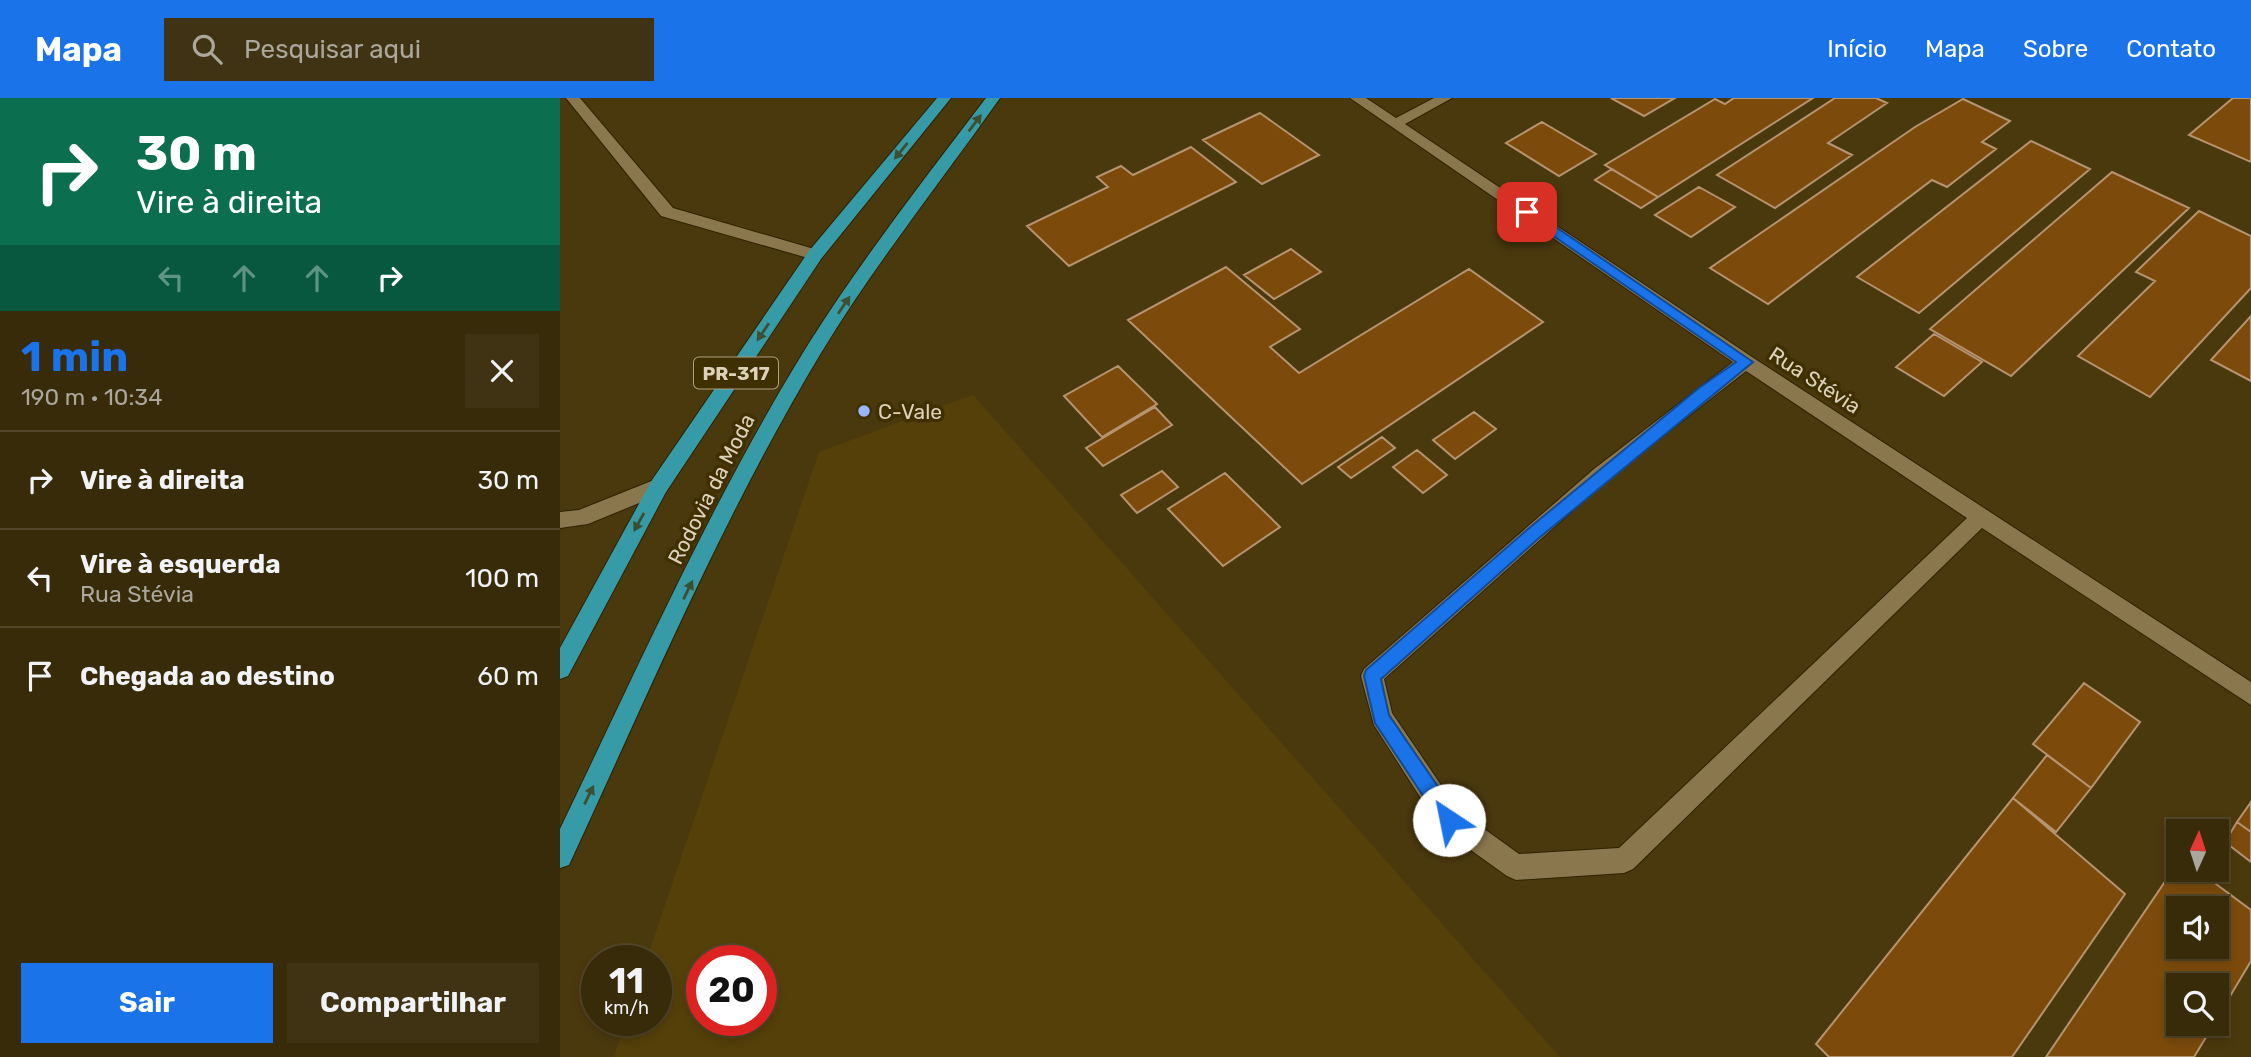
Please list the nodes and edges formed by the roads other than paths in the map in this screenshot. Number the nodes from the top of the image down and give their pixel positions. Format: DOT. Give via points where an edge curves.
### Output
graph roads {
  1 [pos="572,98"];
  2 [pos="944,98"];
  3 [pos="993,98"];
  4 [pos="1357,98"];
  5 [pos="1445,98"];
  6 [pos="1396,123"];
  7 [pos="815,255"];
  8 [pos="1746,362"];
  9 [pos="659,485"];
  10 [pos="1981,517"];
  11 [pos="560,520"];
  12 [pos="562,658"];
  13 [pos="2251,695"];
  14 [pos="560,856"];
  1 -- 7 [label="street" via="667,212"];
  2 -- 7 [label="highway, Rodovia da Moda / PR-317, one-way"];
  14 -- 3 [label="highway, Rodovia da Moda / PR-317, one-way" via="754,454 815,348"];
  4 -- 6 [label="street, Rua Stévia"];
  5 -- 6 [label="street"];
  6 -- 8 [label="street, Rua Stévia"];
  7 -- 9 [label="highway, Rodovia da Moda / PR-317, one-way"];
  8 -- 10 [label="street, Rua Stévia"];
  8 -- 10 [label="street" via="1533,534 1372,676 1381,718 1449,820 1516,867 1624,860"];
  9 -- 11 [label="street" via="581,518"];
  9 -- 12 [label="highway, Rodovia da Moda / PR-317, one-way"];
  10 -- 13 [label="street, Rua Stévia"];
}
